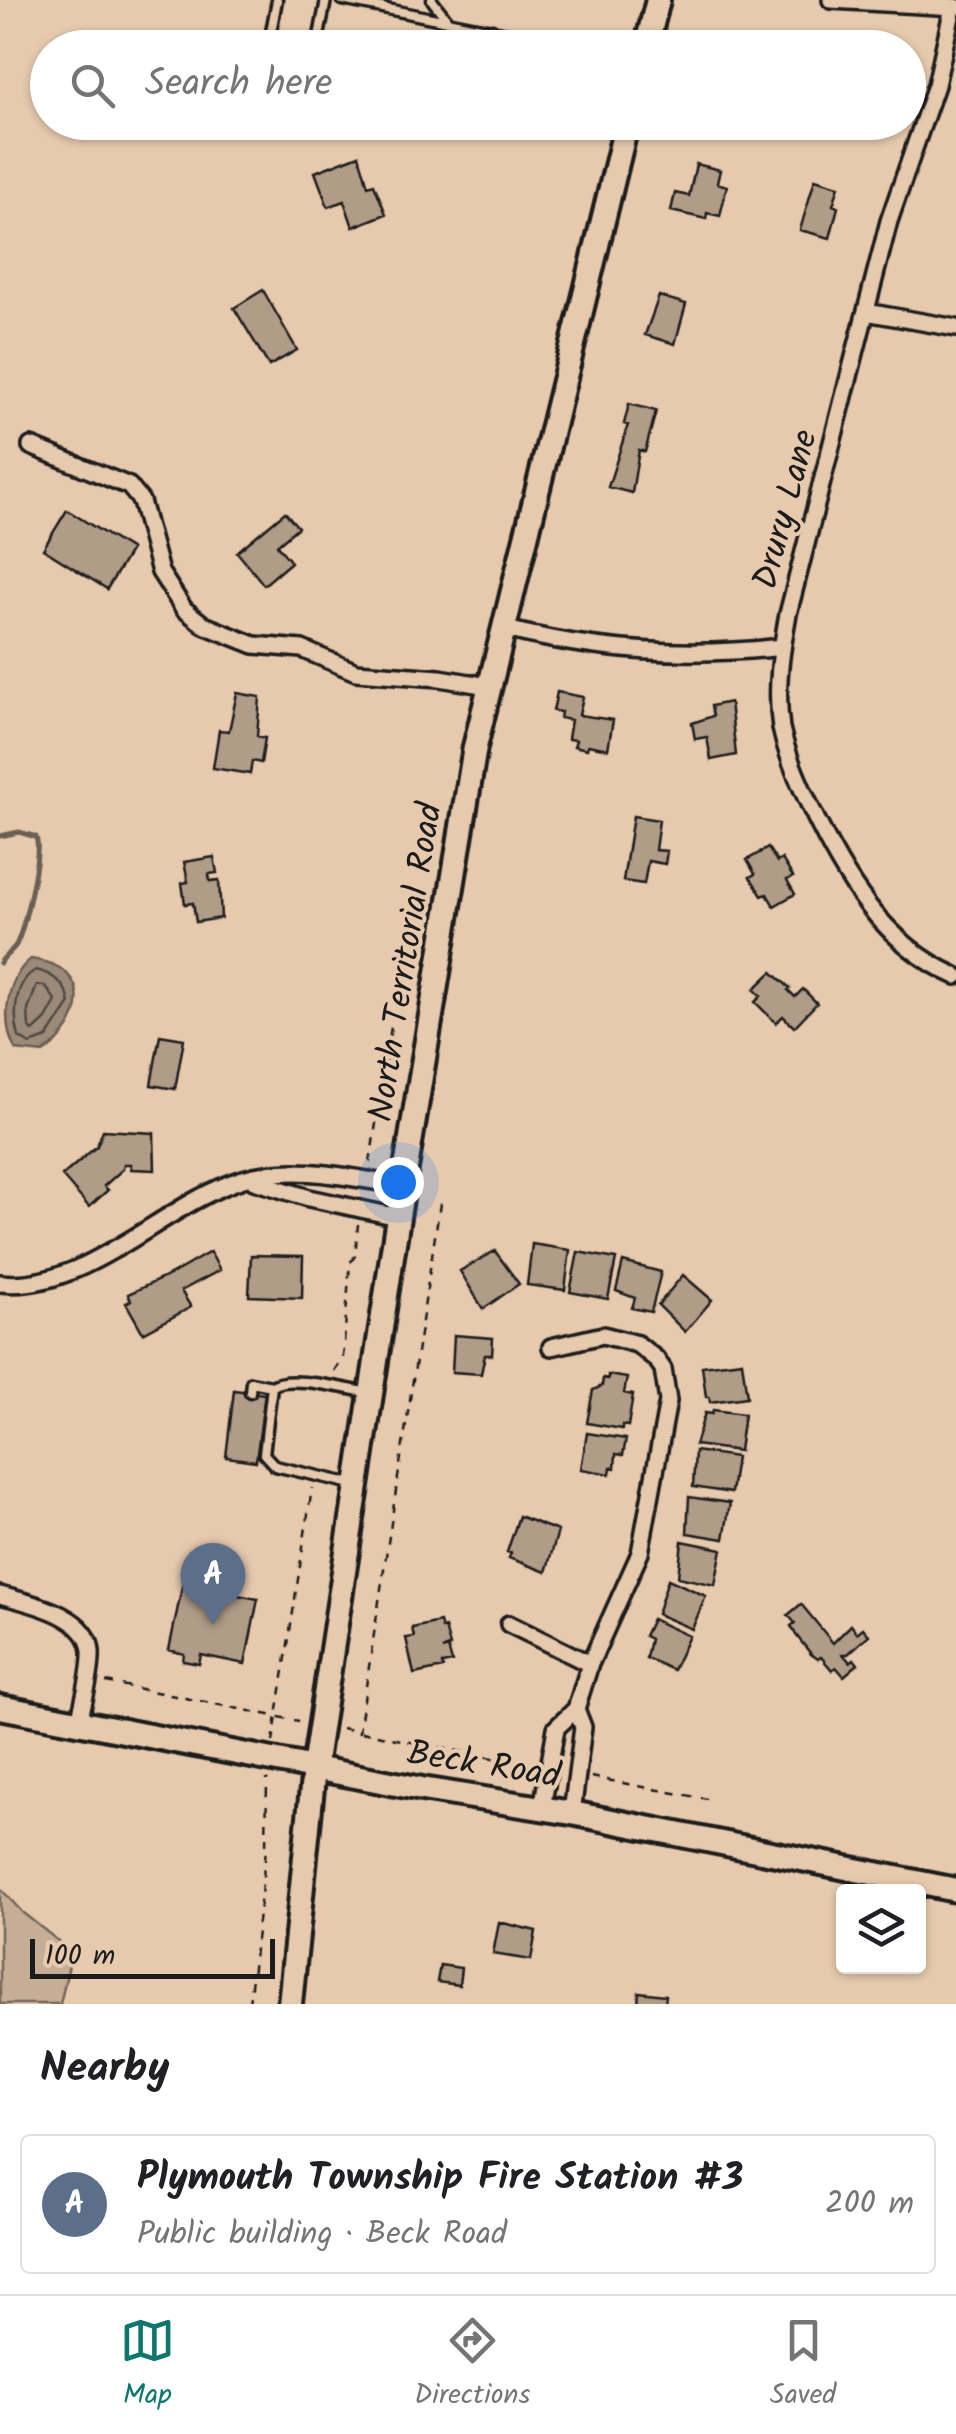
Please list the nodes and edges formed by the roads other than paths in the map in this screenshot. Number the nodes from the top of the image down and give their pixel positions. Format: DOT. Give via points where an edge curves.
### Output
graph roads {
  1 [pos="277,0"];
  2 [pos="326,0"];
  3 [pos="342,0"];
  4 [pos="432,0"];
  5 [pos="658,0"];
  6 [pos="831,0"];
  7 [pos="954,7"];
  8 [pos="448,20"];
  9 [pos="492,29"];
  10 [pos="270,30"];
  11 [pos="321,30"];
  12 [pos="497,30"];
  13 [pos="650,30"];
  14 [pos="926,114"];
  15 [pos="623,140"];
  16 [pos="917,140"];
  17 [pos="866,312"];
  18 [pos="956,328"];
  19 [pos="31,446"];
  20 [pos="502,628"];
  21 [pos="782,647"];
  22 [pos="488,686"];
  23 [pos="956,976"];
  24 [pos="246,1178"];
  25 [pos="403,1186"];
  26 [pos="398,1217"];
  27 [pos="0,1283"];
  28 [pos="551,1347"];
  29 [pos="272,1386"];
  30 [pos="250,1392"];
  31 [pos="370,1393"];
  32 [pos="356,1484"];
  33 [pos="0,1595"];
  34 [pos="509,1624"];
  35 [pos="590,1664"];
  36 [pos="0,1707"];
  37 [pos="576,1709"];
  38 [pos="80,1723"];
  39 [pos="314,1768"];
  40 [pos="542,1808"];
  41 [pos="572,1814"];
  42 [pos="956,1890"];
  43 [pos="290,2004"];
  1 -- 10 [label="lane"];
  2 -- 11 [label="lane"];
  3 -- 8 [label="lane"];
  4 -- 8 [label="lane"];
  5 -- 13 [label="main road"];
  6 -- 7 [label="street"];
  7 -- 14 [label="street, Drury Lane"];
  8 -- 9 [label="lane"];
  9 -- 12 [label="lane"];
  15 -- 20 [label="main road, North Territorial Road"];
  16 -- 17 [label="street, Drury Lane"];
  17 -- 18 [label="street"];
  17 -- 21 [label="street, Drury Lane"];
  19 -- 22 [label="street" via="128,486 141,501 160,572 204,624 356,672"];
  20 -- 21 [label="street" via="639,652"];
  20 -- 22 [label="main road, North Territorial Road"];
  21 -- 23 [label="street, Drury Lane" via="781,726 824,836 892,934"];
  22 -- 25 [label="main road, North Territorial Road"];
  24 -- 25 [label="street" via="301,1172"];
  24 -- 26 [label="street"];
  24 -- 27 [label="street" via="187,1202 62,1275"];
  25 -- 26 [label="main road, North Territorial Road"];
  26 -- 31 [label="main road, North Territorial Road"];
  28 -- 35 [label="street" via="604,1335 637,1344 663,1369 668,1391 645,1536"];
  29 -- 30 [label="lane" via="251,1382"];
  29 -- 31 [label="lane" via="296,1381"];
  29 -- 32 [label="lane" via="264,1454 274,1466"];
  31 -- 32 [label="main road, North Territorial Road"];
  32 -- 39 [label="main road, North Territorial Road"];
  33 -- 38 [label="street" via="80,1628 91,1654"];
  34 -- 35 [label="street"];
  35 -- 37 [label="street"];
  36 -- 38 [label="main road, Beck Road"];
  37 -- 40 [label="street" via="556,1728"];
  37 -- 41 [label="street" via="582,1727"];
  38 -- 39 [label="main road, Beck Road"];
  39 -- 40 [label="main road, Beck Road"];
  39 -- 43 [label="main road, North Territorial Road"];
  40 -- 41 [label="main road, Beck Road"];
  41 -- 42 [label="main road, Beck Road"];
}
